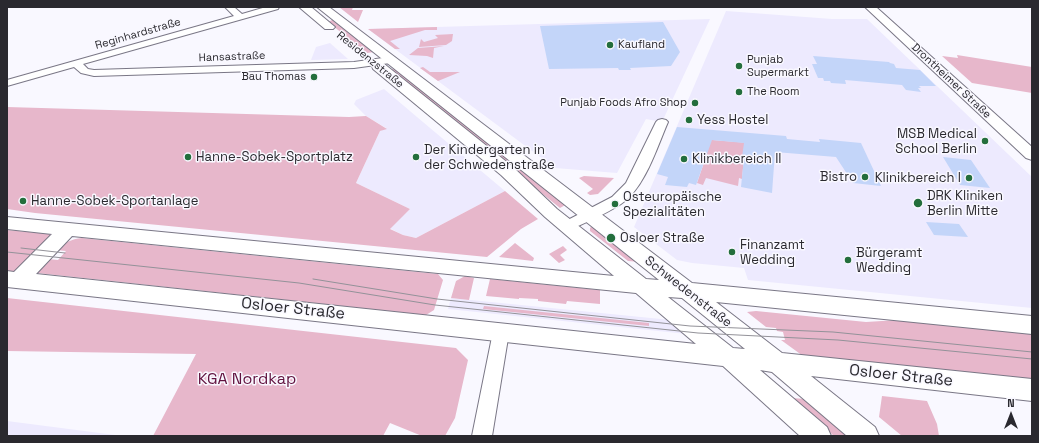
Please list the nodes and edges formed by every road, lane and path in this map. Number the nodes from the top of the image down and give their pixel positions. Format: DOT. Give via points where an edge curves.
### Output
graph roads {
  1 [pos="229,7"];
  2 [pos="275,7"];
  3 [pos="304,7"];
  4 [pos="322,7"];
  5 [pos="870,7"];
  6 [pos="241,17"];
  7 [pos="390,60"];
  8 [pos="373,62"];
  9 [pos="77,64"];
  10 [pos="7,83"];
  11 [pos="450,107"];
  12 [pos="436,113"];
  13 [pos="664,118"];
  14 [pos="1032,155"];
  15 [pos="588,214"];
  16 [pos="7,223"];
  17 [pos="567,226"];
  18 [pos="68,229"];
  19 [pos="12,279"];
  20 [pos="643,287"];
  21 [pos="687,291"];
  22 [pos="1032,324"];
  23 [pos="501,332"];
  24 [pos="728,358"];
  25 [pos="778,363"];
  26 [pos="1032,390"];
  27 [pos="482,436"];
  28 [pos="818,436"];
  29 [pos="866,436"];
  1 -- 6 [label="street"];
  2 -- 6 [label="street, Reginhardstraße"];
  3 -- 8 [label="main road, Residenzstraße"];
  4 -- 7 [label="main road, Residenzstraße"];
  5 -- 14 [label="main road, Drontheimer Straße"];
  6 -- 9 [label="street, Reginhardstraße"];
  7 -- 8 [label="street, Hansastraße"];
  7 -- 11 [label="main road, Residenzstraße"];
  8 -- 9 [label="street, Hansastraße" via="354,65 94,73 85,71"];
  8 -- 12 [label="main road, Residenzstraße"];
  9 -- 10 [label="street, Reginhardstraße"];
  11 -- 15 [label="main road, Schwedenstraße"];
  12 -- 17 [label="main road, Schwedenstraße"];
  13 -- 15 [label="street" via="631,186 617,200"];
  15 -- 17 [label="street"];
  15 -- 21 [label="main road, Schwedenstraße"];
  16 -- 18 [label="main road"];
  17 -- 20 [label="main road, Schwedenstraße"];
  18 -- 19 [label="main road"];
  18 -- 20 [label="main road"];
  19 -- 23 [label="main road, Osloer Straße"];
  20 -- 21 [label="main road"];
  20 -- 24 [label="main road, Schwedenstraße"];
  21 -- 22 [label="main road"];
  21 -- 25 [label="main road, Schwedenstraße"];
  23 -- 24 [label="main road, Osloer Straße"];
  23 -- 27 [label="street"];
  24 -- 25 [label="main road, Osloer Straße"];
  24 -- 28 [label="main road, Schwedenstraße"];
  25 -- 26 [label="main road, Osloer Straße"];
  25 -- 29 [label="main road, Schwedenstraße"];
}
